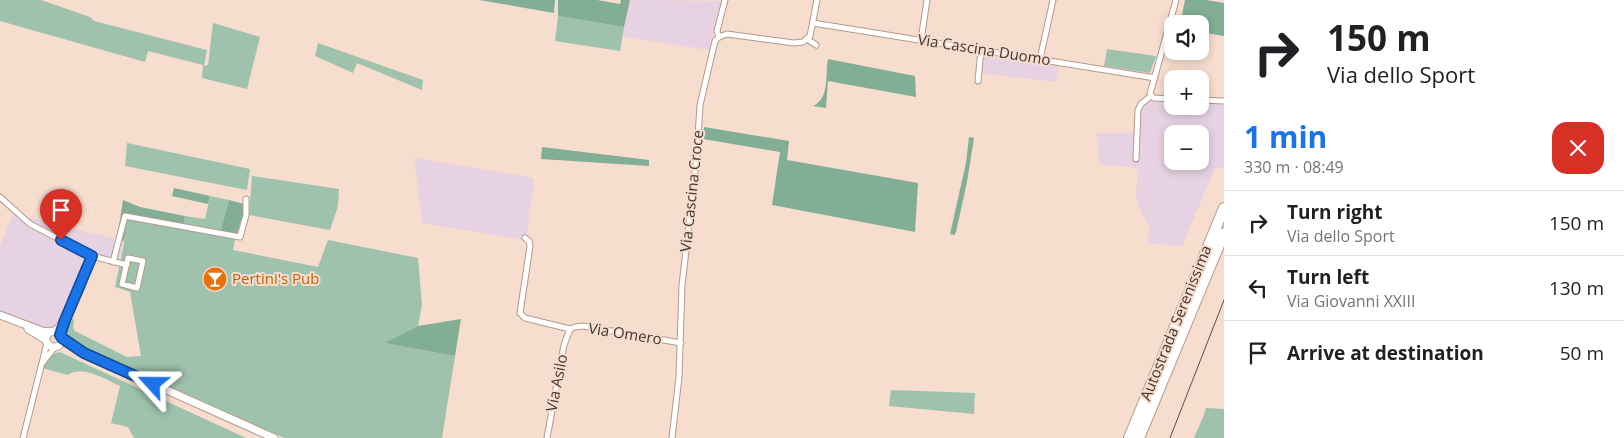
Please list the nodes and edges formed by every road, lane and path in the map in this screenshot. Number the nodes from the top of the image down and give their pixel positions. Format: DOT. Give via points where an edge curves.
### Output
graph roads {
  1 [pos="725,0"];
  2 [pos="817,0"];
  3 [pos="927,0"];
  4 [pos="1053,0"];
  5 [pos="1176,0"];
  6 [pos="813,23"];
  7 [pos="718,37"];
  8 [pos="807,39"];
  9 [pos="922,40"];
  10 [pos="816,45"];
  11 [pos="981,50"];
  12 [pos="1040,59"];
  13 [pos="1155,78"];
  14 [pos="978,81"];
  15 [pos="1150,96"];
  16 [pos="1164,99"];
  17 [pos="1209,100"];
  18 [pos="1224,101"];
  19 [pos="1136,159"];
  20 [pos="0,197"];
  21 [pos="246,199"];
  22 [pos="1224,208"];
  23 [pos="1224,233"];
  24 [pos="525,238"];
  25 [pos="92,256"];
  26 [pos="113,262"];
  27 [pos="127,265"];
  28 [pos="0,315"];
  29 [pos="65,320"];
  30 [pos="17,322"];
  31 [pos="570,330"];
  32 [pos="52,332"];
  33 [pos="61,336"];
  34 [pos="47,342"];
  35 [pos="681,343"];
  36 [pos="56,347"];
  37 [pos="84,353"];
  38 [pos="41,365"];
  39 [pos="23,438"];
  40 [pos="274,438"];
  41 [pos="547,438"];
  42 [pos="672,438"];
  43 [pos="1129,438"];
  44 [pos="1139,438"];
  1 -- 7 [label="street, Via Cascina Croce"];
  2 -- 6 [label="street"];
  3 -- 9 [label="street"];
  4 -- 12 [label="street"];
  5 -- 13 [label="street"];
  6 -- 8 [label="street"];
  6 -- 9 [label="street, Via Cascina Duomo"];
  7 -- 8 [label="street" via="727,34 794,43"];
  7 -- 35 [label="street, Via Cascina Croce" via="700,106 682,285"];
  8 -- 10 [label="street"];
  9 -- 11 [label="street, Via Cascina Duomo"];
  11 -- 12 [label="street, Via Cascina Duomo"];
  11 -- 14 [label="street"];
  12 -- 13 [label="street, Via Cascina Duomo"];
  13 -- 15 [label="street"];
  15 -- 16 [label="street"];
  15 -- 19 [label="street" via="1138,110"];
  17 -- 18 [label="street"];
  20 -- 25 [label="street" via="30,224"];
  21 -- 26 [label="street" via="240,238 125,216"];
  22 -- 43 [label="highway, Autostrada Serenissima"];
  23 -- 44 [label="highway, Autostrada Serenissima"];
  24 -- 31 [label="street, Via Omero" via="530,246 520,313 525,318"];
  25 -- 26 [label="street"];
  25 -- 29 [label="street"];
  26 -- 27 [label="street"];
  27 -- 27 [label="street" via="128,258 143,261 137,288 122,284"];
  28 -- 30 [label="street"];
  29 -- 32 [label="street"];
  29 -- 33 [label="street"];
  30 -- 32 [label="street"];
  30 -- 34 [label="street"];
  31 -- 35 [label="street, Via Omero" via="582,326"];
  31 -- 41 [label="street, Via Asilo" via="564,345"];
  32 -- 33 [label="street"];
  32 -- 34 [label="street" via="47,335"];
  33 -- 36 [label="street" via="61,343"];
  33 -- 37 [label="street"];
  34 -- 36 [label="street"];
  34 -- 38 [label="street"];
  35 -- 42 [label="street, Via Cascina Croce"];
  36 -- 37 [label="street"];
  36 -- 38 [label="street"];
  37 -- 40 [label="street"];
  38 -- 39 [label="street"];
}
